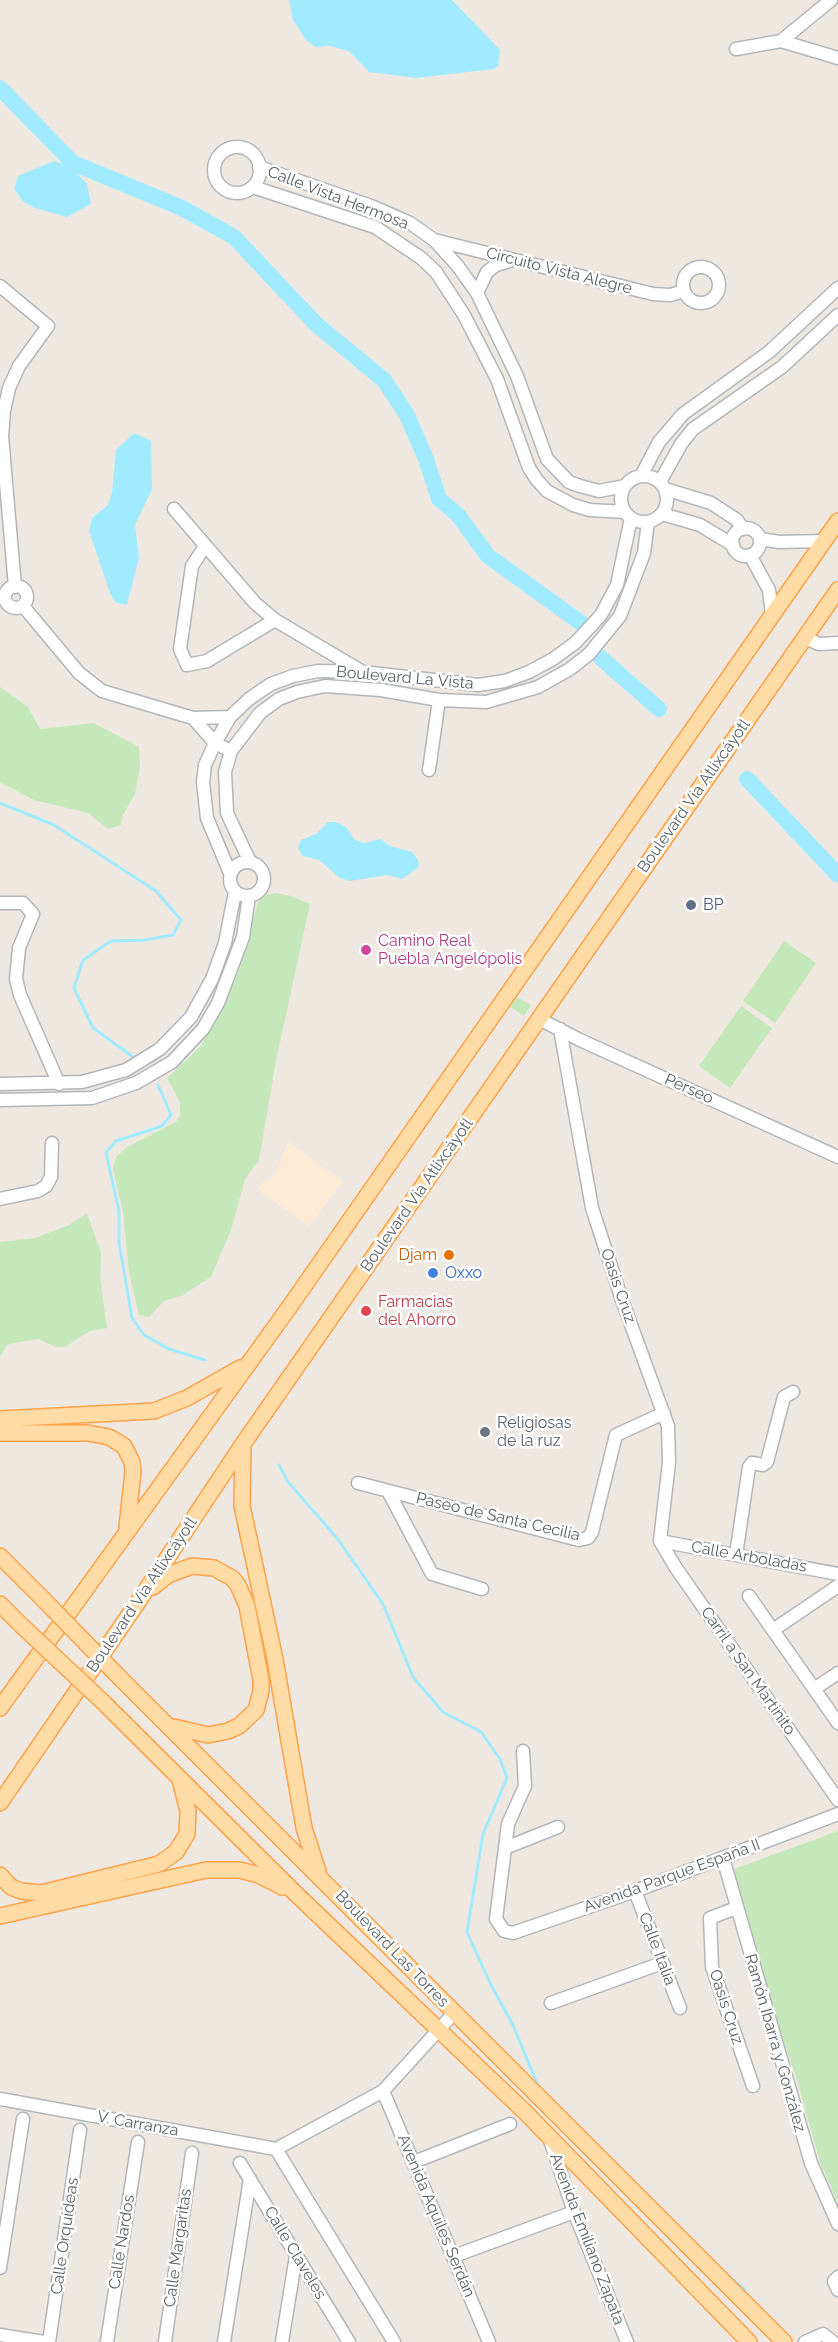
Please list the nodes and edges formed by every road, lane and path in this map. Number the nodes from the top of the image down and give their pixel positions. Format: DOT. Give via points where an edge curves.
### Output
graph roads {
  1 [pos="831,0"];
  2 [pos="780,41"];
  3 [pos="736,50"];
  4 [pos="838,58"];
  5 [pos="259,167"];
  6 [pos="253,187"];
  7 [pos="434,240"];
  8 [pos="513,259"];
  9 [pos="0,286"];
  10 [pos="838,288"];
  11 [pos="684,291"];
  12 [pos="477,293"];
  13 [pos="815,309"];
  14 [pos="833,319"];
  15 [pos="2,409"];
  16 [pos="641,476"];
  17 [pos="662,485"];
  18 [pos="626,486"];
  19 [pos="174,509"];
  20 [pos="662,514"];
  21 [pos="628,515"];
  22 [pos="838,521"];
  23 [pos="648,522"];
  24 [pos="743,529"];
  25 [pos="0,530"];
  26 [pos="11,539"];
  27 [pos="760,539"];
  28 [pos="824,541"];
  29 [pos="733,545"];
  30 [pos="205,546"];
  31 [pos="750,555"];
  32 [pos="15,587"];
  33 [pos="838,590"];
  34 [pos="3,603"];
  35 [pos="23,606"];
  36 [pos="772,614"];
  37 [pos="275,620"];
  38 [pos="805,638"];
  39 [pos="838,643"];
  40 [pos="317,646"];
  41 [pos="318,671"];
  42 [pos="363,672"];
  43 [pos="406,676"];
  44 [pos="403,694"];
  45 [pos="439,700"];
  46 [pos="230,717"];
  47 [pos="193,718"];
  48 [pos="214,743"];
  49 [pos="231,752"];
  50 [pos="429,770"];
  51 [pos="250,862"];
  52 [pos="230,873"];
  53 [pos="235,892"];
  54 [pos="249,896"];
  55 [pos="0,903"];
  56 [pos="541,1020"];
  57 [pos="560,1029"];
  58 [pos="0,1084"];
  59 [pos="59,1084"];
  60 [pos="0,1100"];
  61 [pos="52,1143"];
  62 [pos="838,1157"];
  63 [pos="0,1199"];
  64 [pos="248,1363"];
  65 [pos="793,1392"];
  66 [pos="664,1413"];
  67 [pos="0,1419"];
  68 [pos="0,1433"];
  69 [pos="243,1444"];
  70 [pos="358,1483"];
  71 [pos="388,1491"];
  72 [pos="126,1532"];
  73 [pos="660,1541"];
  74 [pos="736,1555"];
  75 [pos="0,1556"];
  76 [pos="838,1574"];
  77 [pos="838,1586"];
  78 [pos="482,1589"];
  79 [pos="749,1596"];
  80 [pos="138,1602"];
  81 [pos="0,1604"];
  82 [pos="773,1630"];
  83 [pos="838,1672"];
  84 [pos="814,1689"];
  85 [pos="0,1708"];
  86 [pos="838,1723"];
  87 [pos="170,1725"];
  88 [pos="523,1751"];
  89 [pos="180,1780"];
  90 [pos="3,1798"];
  91 [pos="838,1800"];
  92 [pos="0,1811"];
  93 [pos="838,1814"];
  94 [pos="558,1827"];
  95 [pos="505,1848"];
  96 [pos="723,1858"];
  97 [pos="319,1874"];
  98 [pos="0,1875"];
  99 [pos="635,1891"];
  100 [pos="296,1893"];
  101 [pos="736,1908"];
  102 [pos="0,1916"];
  103 [pos="662,1963"];
  104 [pos="551,2003"];
  105 [pos="680,2008"];
  106 [pos="454,2013"];
  107 [pos="439,2028"];
  108 [pos="753,2086"];
  109 [pos="383,2091"];
  110 [pos="0,2099"];
  111 [pos="23,2118"];
  112 [pos="510,2124"];
  113 [pos="80,2130"];
  114 [pos="548,2136"];
  115 [pos="138,2142"];
  116 [pos="276,2149"];
  117 [pos="192,2153"];
  118 [pos="414,2162"];
  119 [pos="240,2163"];
  120 [pos="250,2179"];
  121 [pos="574,2212"];
  122 [pos="838,2224"];
  123 [pos="296,2256"];
  124 [pos="454,2256"];
  125 [pos="0,2268"];
  126 [pos="838,2277"];
  127 [pos="838,2290"];
  128 [pos="0,2335"];
  129 [pos="44,2342"];
  130 [pos="49,2342"];
  131 [pos="107,2342"];
  132 [pos="165,2342"];
  133 [pos="224,2342"];
  134 [pos="282,2342"];
  135 [pos="349,2342"];
  136 [pos="394,2342"];
  137 [pos="489,2342"];
  138 [pos="627,2342"];
  139 [pos="749,2342"];
  140 [pos="784,2342"];
  141 [pos="805,2342"];
  142 [pos="833,2342"];
  1 -- 2 [label="street"];
  2 -- 3 [label="street"];
  2 -- 4 [label="street"];
  5 -- 6 [label="street"];
  5 -- 6 [label="street" via="256,158 244,148 234,147 216,159 216,180 222,189 232,193"];
  5 -- 7 [label="street, Calle Vista Hermosa" via="370,206 410,223"];
  6 -- 21 [label="street, Calle Vista Hermosa" via="375,227 421,258 436,272 464,315 497,379 529,468 537,480 547,491 573,505"];
  7 -- 8 [label="street, Circuito Vista Alegre"];
  7 -- 12 [label="street, Calle Vista Hermosa"];
  8 -- 11 [label="street, Circuito Vista Alegre" via="653,294"];
  8 -- 12 [label="street" via="487,272"];
  9 -- 15 [label="street" via="48,326 19,366"];
  10 -- 13 [label="street"];
  12 -- 18 [label="street, Calle Vista Hermosa" via="517,376 547,459 569,482 579,486 599,491"];
  13 -- 14 [label="street"];
  13 -- 16 [label="street" via="769,352 683,414 659,442"];
  14 -- 17 [label="street" via="782,367 693,429 681,444"];
  15 -- 26 [label="street"];
  16 -- 17 [label="street"];
  16 -- 18 [label="street"];
  17 -- 20 [label="street" via="668,498"];
  17 -- 24 [label="street" via="711,503 737,520"];
  18 -- 21 [label="street" via="622,494"];
  19 -- 30 [label="street"];
  20 -- 23 [label="street"];
  20 -- 29 [label="street" via="700,525"];
  21 -- 23 [label="street"];
  21 -- 43 [label="street, Boulevard La Vista" via="617,585 601,615 553,659 505,681 478,685"];
  22 -- 28 [label="main road"];
  23 -- 45 [label="street, Boulevard La Vista" via="644,553 623,608 589,654 538,687 509,697 486,702"];
  24 -- 27 [label="street" via="753,530"];
  24 -- 29 [label="street" via="735,535"];
  25 -- 26 [label="street"];
  26 -- 32 [label="street"];
  27 -- 28 [label="street"];
  27 -- 31 [label="street" via="758,549"];
  28 -- 36 [label="main road"];
  29 -- 31 [label="street" via="739,554"];
  30 -- 37 [label="street"];
  30 -- 37 [label="street" via="192,566 180,649 187,665 207,661"];
  31 -- 36 [label="street" via="769,590"];
  32 -- 34 [label="street" via="7,592"];
  32 -- 35 [label="street" via="27,596"];
  33 -- 38 [label="main road, Boulevard Vía Atlixcáyotl"];
  34 -- 35 [label="street" via="14,608"];
  35 -- 47 [label="street" via="87,682 118,697"];
  36 -- 64 [label="main road"];
  37 -- 40 [label="street"];
  38 -- 39 [label="street" via="819,644"];
  38 -- 56 [label="main road, Boulevard Vía Atlixcáyotl"];
  40 -- 41 [label="street"];
  40 -- 42 [label="street"];
  41 -- 42 [label="street, Boulevard La Vista"];
  41 -- 46 [label="street, Boulevard La Vista" via="271,684"];
  42 -- 43 [label="street, Boulevard La Vista"];
  43 -- 44 [label="street"];
  44 -- 45 [label="street, Boulevard La Vista"];
  44 -- 49 [label="street, Boulevard La Vista" via="325,686 297,692 260,713"];
  45 -- 50 [label="street"];
  46 -- 47 [label="street"];
  46 -- 48 [label="street, Boulevard La Vista"];
  47 -- 48 [label="street"];
  48 -- 49 [label="street"];
  48 -- 52 [label="street, Boulevard La Vista" via="205,765 204,798"];
  49 -- 51 [label="street, Boulevard La Vista" via="225,772 227,813"];
  51 -- 52 [label="street" via="238,864"];
  51 -- 54 [label="street" via="260,869 264,880 257,894"];
  52 -- 53 [label="street"];
  53 -- 54 [label="street"];
  53 -- 59 [label="street" via="225,943 212,979 176,1035 126,1070"];
  54 -- 60 [label="street" via="243,937 218,1003 203,1029 172,1062 136,1083 92,1098"];
  55 -- 59 [label="street" via="23,903 33,914 19,948 16,979"];
  56 -- 57 [label="street, Perseo"];
  56 -- 69 [label="main road, Boulevard Vía Atlixcáyotl"];
  57 -- 62 [label="street, Perseo"];
  57 -- 66 [label="street, Oasis Cruz" via="592,1208"];
  58 -- 59 [label="street"];
  61 -- 63 [label="street" via="51,1177 46,1186"];
  64 -- 67 [label="main road" via="188,1398 154,1411"];
  64 -- 72 [label="main road"];
  65 -- 74 [label="street" via="784,1397 768,1461 749,1467"];
  66 -- 71 [label="street, Paseo de Santa Cecilia" via="616,1435 588,1538 579,1540"];
  66 -- 73 [label="street, Oasis Cruz" via="670,1443"];
  68 -- 72 [label="main road" via="88,1433 109,1437 124,1446 133,1472"];
  69 -- 80 [label="main road, Boulevard Vía Atlixcáyotl"];
  69 -- 97 [label="main road" via="242,1506 304,1828"];
  70 -- 71 [label="street, Paseo de Santa Cecilia"];
  71 -- 78 [label="street" via="432,1574"];
  72 -- 85 [label="main road"];
  73 -- 74 [label="street, Calle Arboladas"];
  73 -- 91 [label="street, Carril a San Martinito"];
  74 -- 76 [label="street, Calle Arboladas"];
  75 -- 87 [label="main road, Boulevard Las Torres, bridge"];
  77 -- 82 [label="street"];
  79 -- 82 [label="street"];
  80 -- 87 [label="main road" via="168,1575 203,1566 232,1578 247,1606 261,1680 256,1710 239,1726 217,1734 198,1734"];
  80 -- 90 [label="main road, Boulevard Vía Atlixcáyotl"];
  81 -- 89 [label="main road, Boulevard Las Torres, bridge"];
  82 -- 84 [label="street"];
  83 -- 84 [label="street"];
  84 -- 86 [label="street"];
  87 -- 97 [label="main road, Boulevard Las Torres"];
  88 -- 95 [label="street" via="525,1786 508,1824"];
  89 -- 98 [label="main road" via="188,1811 187,1834 168,1859 40,1893 11,1887"];
  89 -- 100 [label="main road, Boulevard Las Torres"];
  90 -- 92 [label="main road, Boulevard Vía Atlixcáyotl"];
  93 -- 96 [label="street, Avenida Parque España II"];
  94 -- 95 [label="street"];
  95 -- 99 [label="street, Avenida Parque España II" via="496,1919 504,1931 513,1933"];
  96 -- 99 [label="street, Avenida Parque España II"];
  96 -- 101 [label="street, Ramón Ibarra y González"];
  97 -- 106 [label="main road, Boulevard Las Torres"];
  99 -- 103 [label="street, Calle Italia"];
  100 -- 102 [label="main road" via="240,1870 206,1870"];
  100 -- 107 [label="main road, Boulevard Las Torres"];
  101 -- 108 [label="street, Oasis Cruz" via="710,1918 712,1967"];
  101 -- 122 [label="street, Ramón Ibarra y González" via="811,2163"];
  103 -- 104 [label="street"];
  103 -- 105 [label="street, Calle Italia"];
  106 -- 107 [label="street"];
  106 -- 140 [label="main road, Boulevard Las Torres"];
  107 -- 109 [label="street"];
  107 -- 114 [label="main road, Boulevard Las Torres"];
  109 -- 116 [label="street"];
  109 -- 118 [label="street, Avenida Aquiles Serdán"];
  110 -- 116 [label="street, V. Carranza"];
  111 -- 125 [label="street"];
  112 -- 118 [label="street"];
  113 -- 130 [label="street, Calle Orquídeas"];
  114 -- 121 [label="street, Avenida Emiliano Zapata"];
  114 -- 139 [label="main road, Boulevard Las Torres"];
  115 -- 131 [label="street, Calle Nardos"];
  116 -- 136 [label="street"];
  117 -- 132 [label="street, Calle Margaritas"];
  118 -- 124 [label="street, Avenida Aquiles Serdán"];
  119 -- 120 [label="street, Calle Claveles"];
  120 -- 123 [label="street, Calle Claveles"];
  120 -- 133 [label="street"];
  121 -- 124 [label="street"];
  121 -- 138 [label="street, Avenida Emiliano Zapata"];
  123 -- 134 [label="street"];
  123 -- 135 [label="street, Calle Claveles"];
  124 -- 137 [label="street, Avenida Aquiles Serdán"];
  126 -- 127 [label="street" via="834,2281"];
  128 -- 129 [label="street"];
  141 -- 142 [label="street" via="823,2334"];
}
